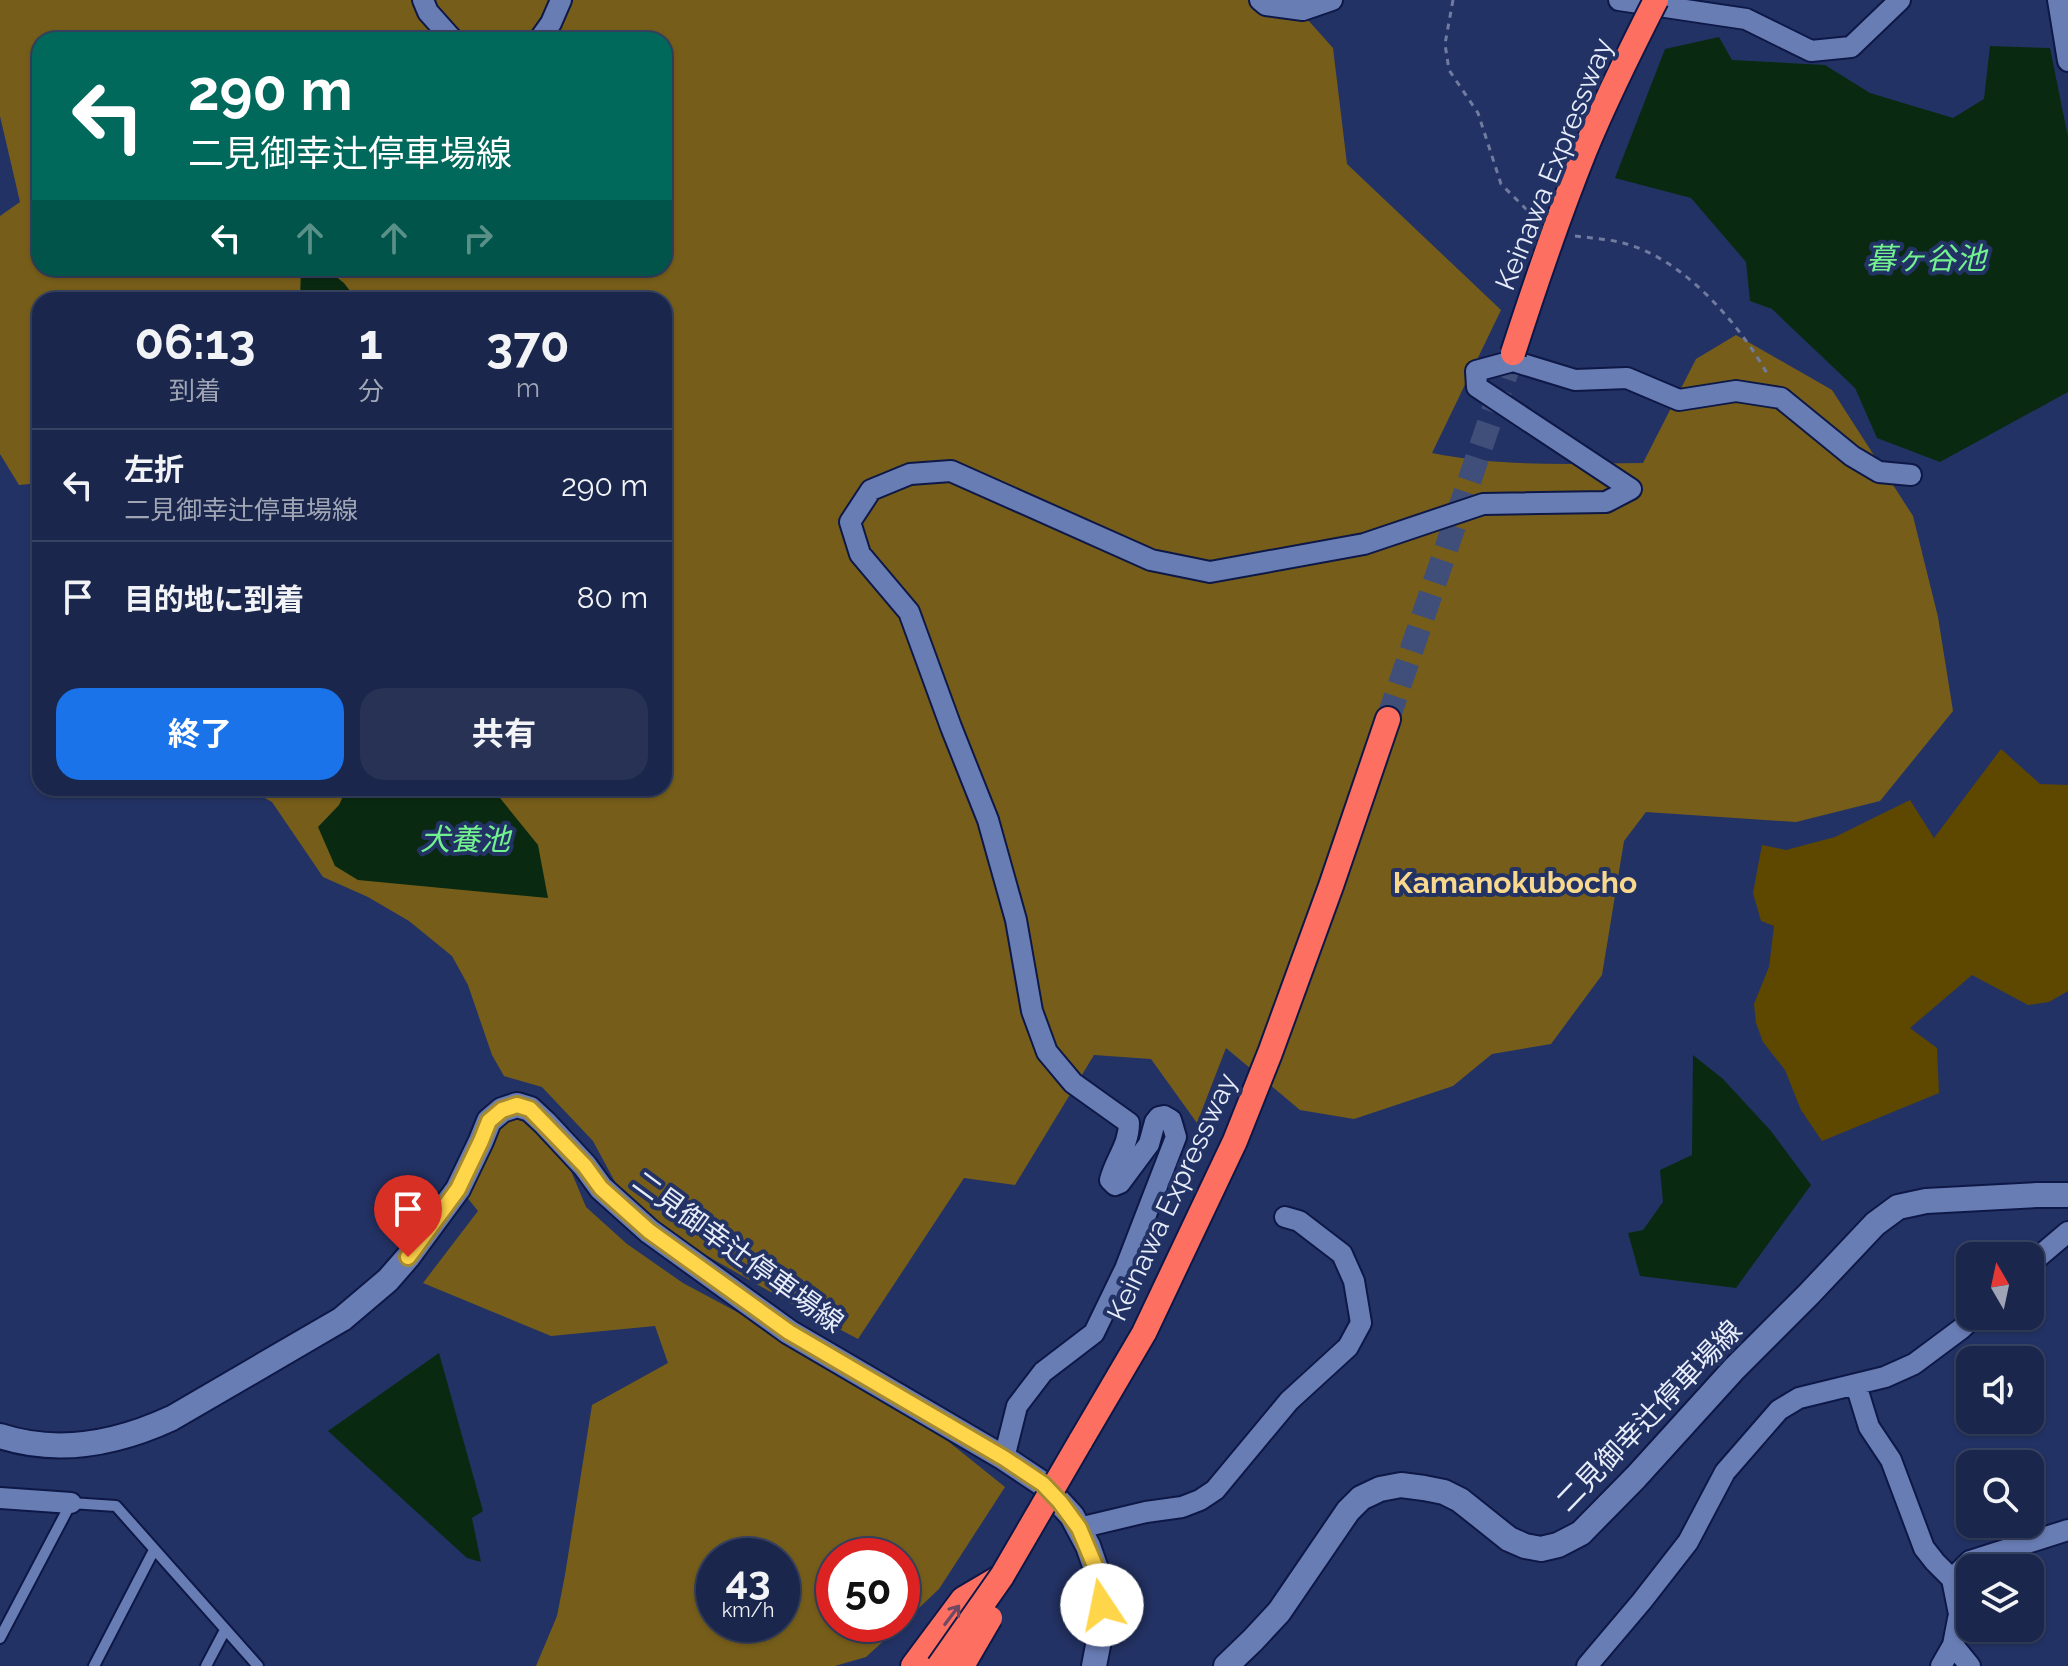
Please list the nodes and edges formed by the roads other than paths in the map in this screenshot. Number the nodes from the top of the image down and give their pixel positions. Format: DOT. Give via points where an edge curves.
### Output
graph roads {
  1 [pos="423,0"];
  2 [pos="561,0"];
  3 [pos="1260,0"];
  4 [pos="1332,0"];
  5 [pos="1619,0"];
  6 [pos="1656,0"];
  7 [pos="1900,0"];
  8 [pos="2058,0"];
  9 [pos="446,32"];
  10 [pos="545,32"];
  11 [pos="2068,61"];
  12 [pos="1513,353"];
  13 [pos="1911,475"];
  14 [pos="1388,719"];
  15 [pos="2068,1195"];
  16 [pos="1285,1217"];
  17 [pos="2068,1232"];
  18 [pos="2044,1252"];
  19 [pos="1960,1330"];
  20 [pos="1856,1385"];
  21 [pos="0,1436"];
  22 [pos="1004,1458"];
  23 [pos="1064,1470"];
  24 [pos="0,1498"];
  25 [pos="71,1503"];
  26 [pos="1079,1528"];
  27 [pos="2068,1530"];
  28 [pos="154,1550"];
  29 [pos="1002,1576"];
  30 [pos="1952,1579"];
  31 [pos="225,1630"];
  32 [pos="0,1638"];
  33 [pos="1953,1645"];
  34 [pos="1098,1665"];
  35 [pos="94,1666"];
  36 [pos="206,1666"];
  37 [pos="258,1666"];
  38 [pos="913,1666"];
  39 [pos="939,1666"];
  40 [pos="962,1666"];
  41 [pos="1226,1666"];
  42 [pos="1587,1666"];
  43 [pos="1941,1666"];
  44 [pos="1970,1666"];
  1 -- 9 [label="street"];
  2 -- 10 [label="street"];
  3 -- 4 [label="street" via="1303,10"];
  5 -- 7 [label="street" via="1746,19 1811,51 1851,47"];
  6 -- 12 [label="highway, Keinawa Expressway, bridge" via="1586,149"];
  8 -- 11 [label="street"];
  13 -- 22 [label="street" via="1879,472 1781,398 1736,391 1679,400 1627,378 1575,380 1513,361 1476,371 1477,387 1631,489 1606,502 1483,504 1364,544 1210,572 1151,560 951,471 910,474 871,490 850,522 860,554 909,612 988,820 1016,920 1032,1011 1047,1052 1073,1083 1129,1123 1128,1138 1112,1171 1115,1185 1149,1144 1159,1117 1171,1120 1176,1137 1094,1333 1043,1372 1017,1406"];
  14 -- 23 [label="highway, Keinawa Expressway, bridge" via="1235,1141 1144,1333"];
  15 -- 41 [label="main road, 二見御幸辻停車場線" via="1926,1201 1898,1207 1875,1224 1734,1369 1581,1533 1558,1545 1541,1549 1509,1539 1444,1492 1401,1485 1361,1498 1279,1612"];
  16 -- 26 [label="street" via="1299,1221 1342,1254 1354,1281 1361,1323 1348,1347 1289,1401 1215,1490 1182,1507"];
  17 -- 18 [label="street"];
  19 -- 20 [label="street" via="1914,1364"];
  20 -- 30 [label="street" via="1869,1427 1891,1460 1924,1548"];
  20 -- 42 [label="street" via="1799,1398 1779,1410 1725,1472 1688,1542"];
  21 -- 22 [label="main road, 二見御幸辻停車場線" via="77,1445 143,1432 342,1319 408,1257 458,1189 489,1121 517,1105 545,1123 601,1188 661,1240 789,1332"];
  22 -- 26 [label="main road, 二見御幸辻停車場線" via="1043,1484"];
  23 -- 29 [label="highway, Keinawa Expressway, bridge"];
  23 -- 40 [label="highway, bridge" via="1046,1521"];
  24 -- 25 [label="street"];
  25 -- 28 [label="lane" via="116,1506"];
  25 -- 32 [label="lane"];
  26 -- 34 [label="main road, 二見御幸辻停車場線" via="1099,1583"];
  27 -- 30 [label="street" via="1970,1561"];
  28 -- 31 [label="lane"];
  28 -- 35 [label="lane"];
  38 -- 29 [label="highway, one-way" via="963,1599"];
  29 -- 39 [label="highway, Keinawa Expressway, bridge"];
  30 -- 33 [label="street" via="1959,1614"];
  31 -- 36 [label="lane"];
  31 -- 37 [label="lane"];
  33 -- 43 [label="street"];
  33 -- 44 [label="street"];
}
